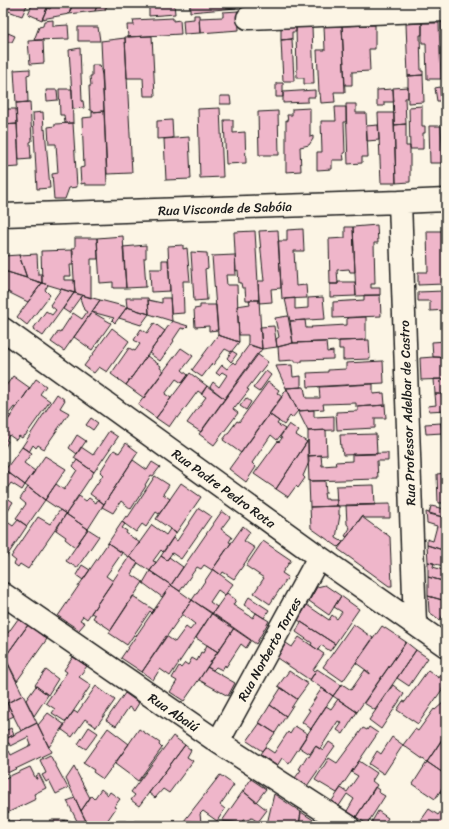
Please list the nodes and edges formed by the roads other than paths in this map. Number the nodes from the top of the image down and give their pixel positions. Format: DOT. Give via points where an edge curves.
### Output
graph roads {
  1 [pos="446,10"];
  2 [pos="248,18"];
  3 [pos="446,200"];
  4 [pos="400,202"];
  5 [pos="3,215"];
  6 [pos="3,329"];
  7 [pos="319,557"];
  8 [pos="3,594"];
  9 [pos="415,624"];
  10 [pos="446,646"];
  11 [pos="218,742"];
  12 [pos="348,826"];
  1 -- 2 [label="street"];
  3 -- 4 [label="street, Rua Visconde de Sabóia"];
  4 -- 5 [label="street, Rua Visconde de Sabóia"];
  4 -- 9 [label="street, Rua Professor Adelbar de Castro"];
  6 -- 7 [label="street, Rua Padre Pedro Rota"];
  7 -- 9 [label="street, Rua Padre Pedro Rota"];
  7 -- 11 [label="street, Rua Norberto Torres"];
  8 -- 11 [label="street, Rua Abaiú"];
  9 -- 10 [label="street, Rua Padre Pedro Rota"];
  11 -- 12 [label="street, Rua Abaiú"];
}
